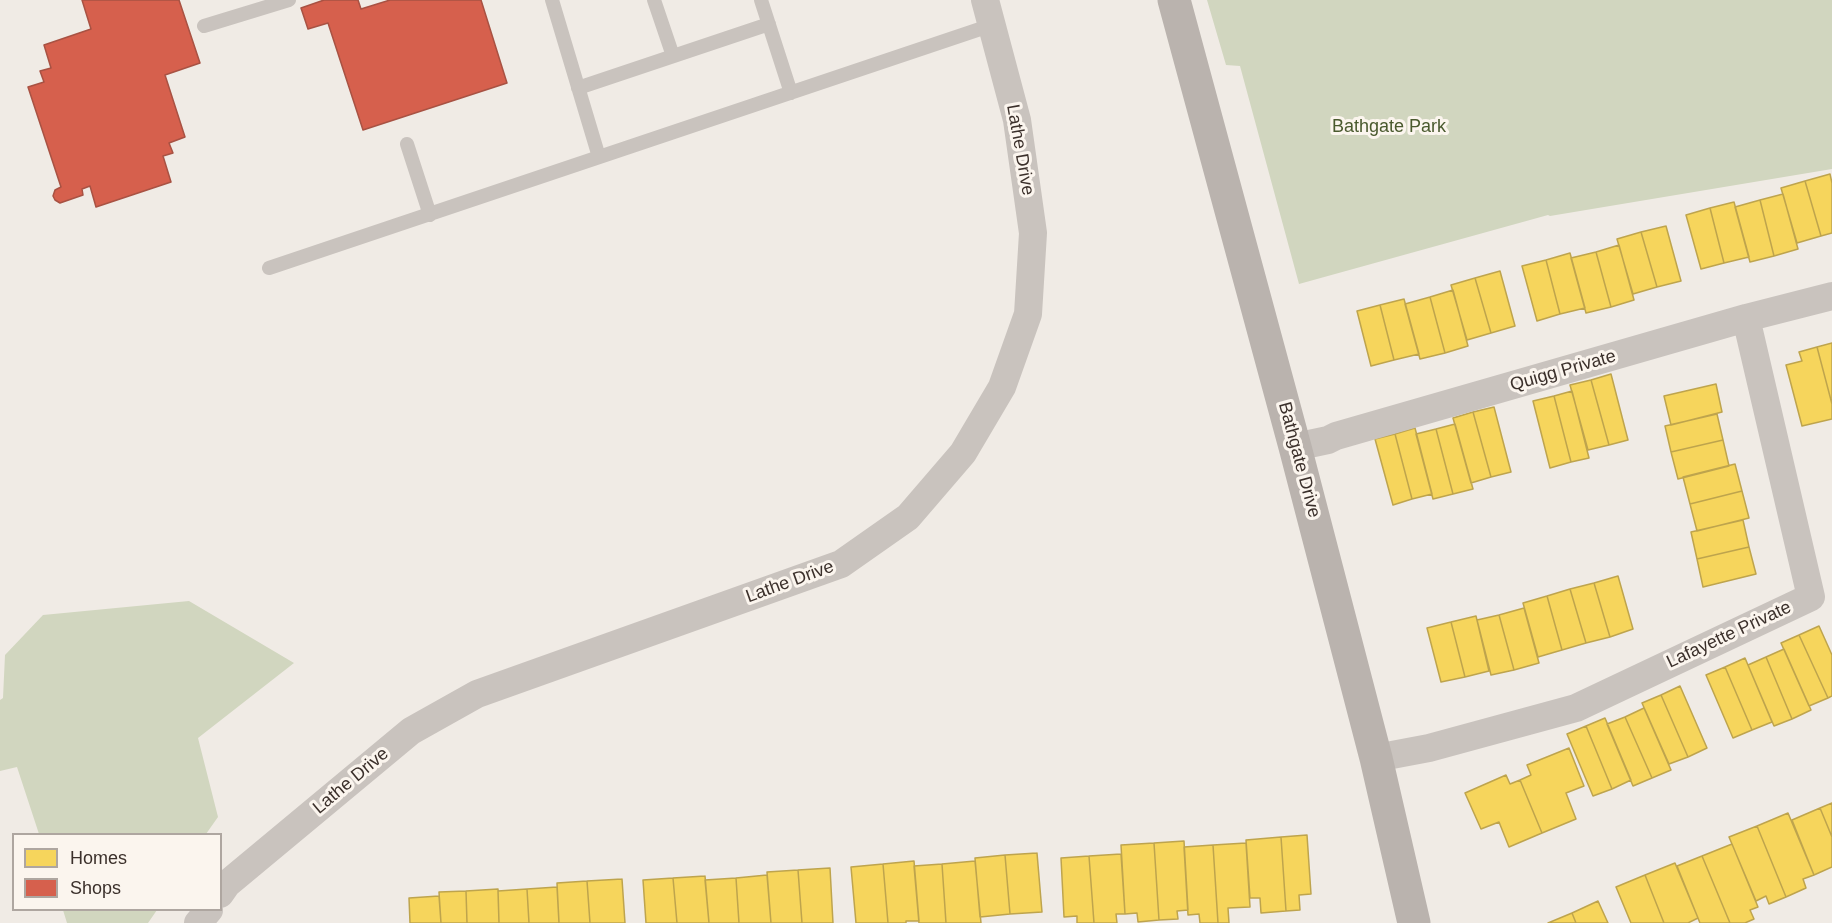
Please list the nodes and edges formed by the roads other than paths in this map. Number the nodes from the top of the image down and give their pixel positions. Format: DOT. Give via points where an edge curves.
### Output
graph roads {
  1 [pos="289,0"];
  2 [pos="552,0"];
  3 [pos="654,0"];
  4 [pos="761,0"];
  5 [pos="1174,0"];
  6 [pos="989,13"];
  7 [pos="769,24"];
  8 [pos="204,26"];
  9 [pos="673,56"];
  10 [pos="578,88"];
  11 [pos="791,93"];
  12 [pos="407,144"];
  13 [pos="599,158"];
  14 [pos="429,215"];
  15 [pos="269,268"];
  16 [pos="1832,296"];
  17 [pos="1746,318"];
  18 [pos="1295,447"];
  19 [pos="1376,758"];
  20 [pos="222,891"];
  21 [pos="1414,923"];
  1 -- 8 [label="lane"];
  2 -- 10 [label="lane"];
  3 -- 9 [label="lane"];
  4 -- 7 [label="lane"];
  5 -- 18 [label="street, Bathgate Drive"];
  6 -- 11 [label="lane"];
  6 -- 20 [label="street, Lathe Drive" via="1017,120 1033,233 1028,314 997,396 963,453 908,517 841,564 477,694 411,730"];
  7 -- 9 [label="lane"];
  7 -- 11 [label="lane"];
  9 -- 10 [label="lane"];
  10 -- 13 [label="lane"];
  11 -- 13 [label="lane"];
  12 -- 14 [label="lane"];
  13 -- 14 [label="lane"];
  14 -- 15 [label="lane"];
  16 -- 17 [label="street, Quigg Private"];
  17 -- 18 [label="street, Quigg Private"];
  17 -- 19 [label="street, Lafayette Private" via="1810,597 1576,708 1429,748"];
  18 -- 19 [label="street, Bathgate Drive"];
  19 -- 21 [label="street, Bathgate Drive"];
}
